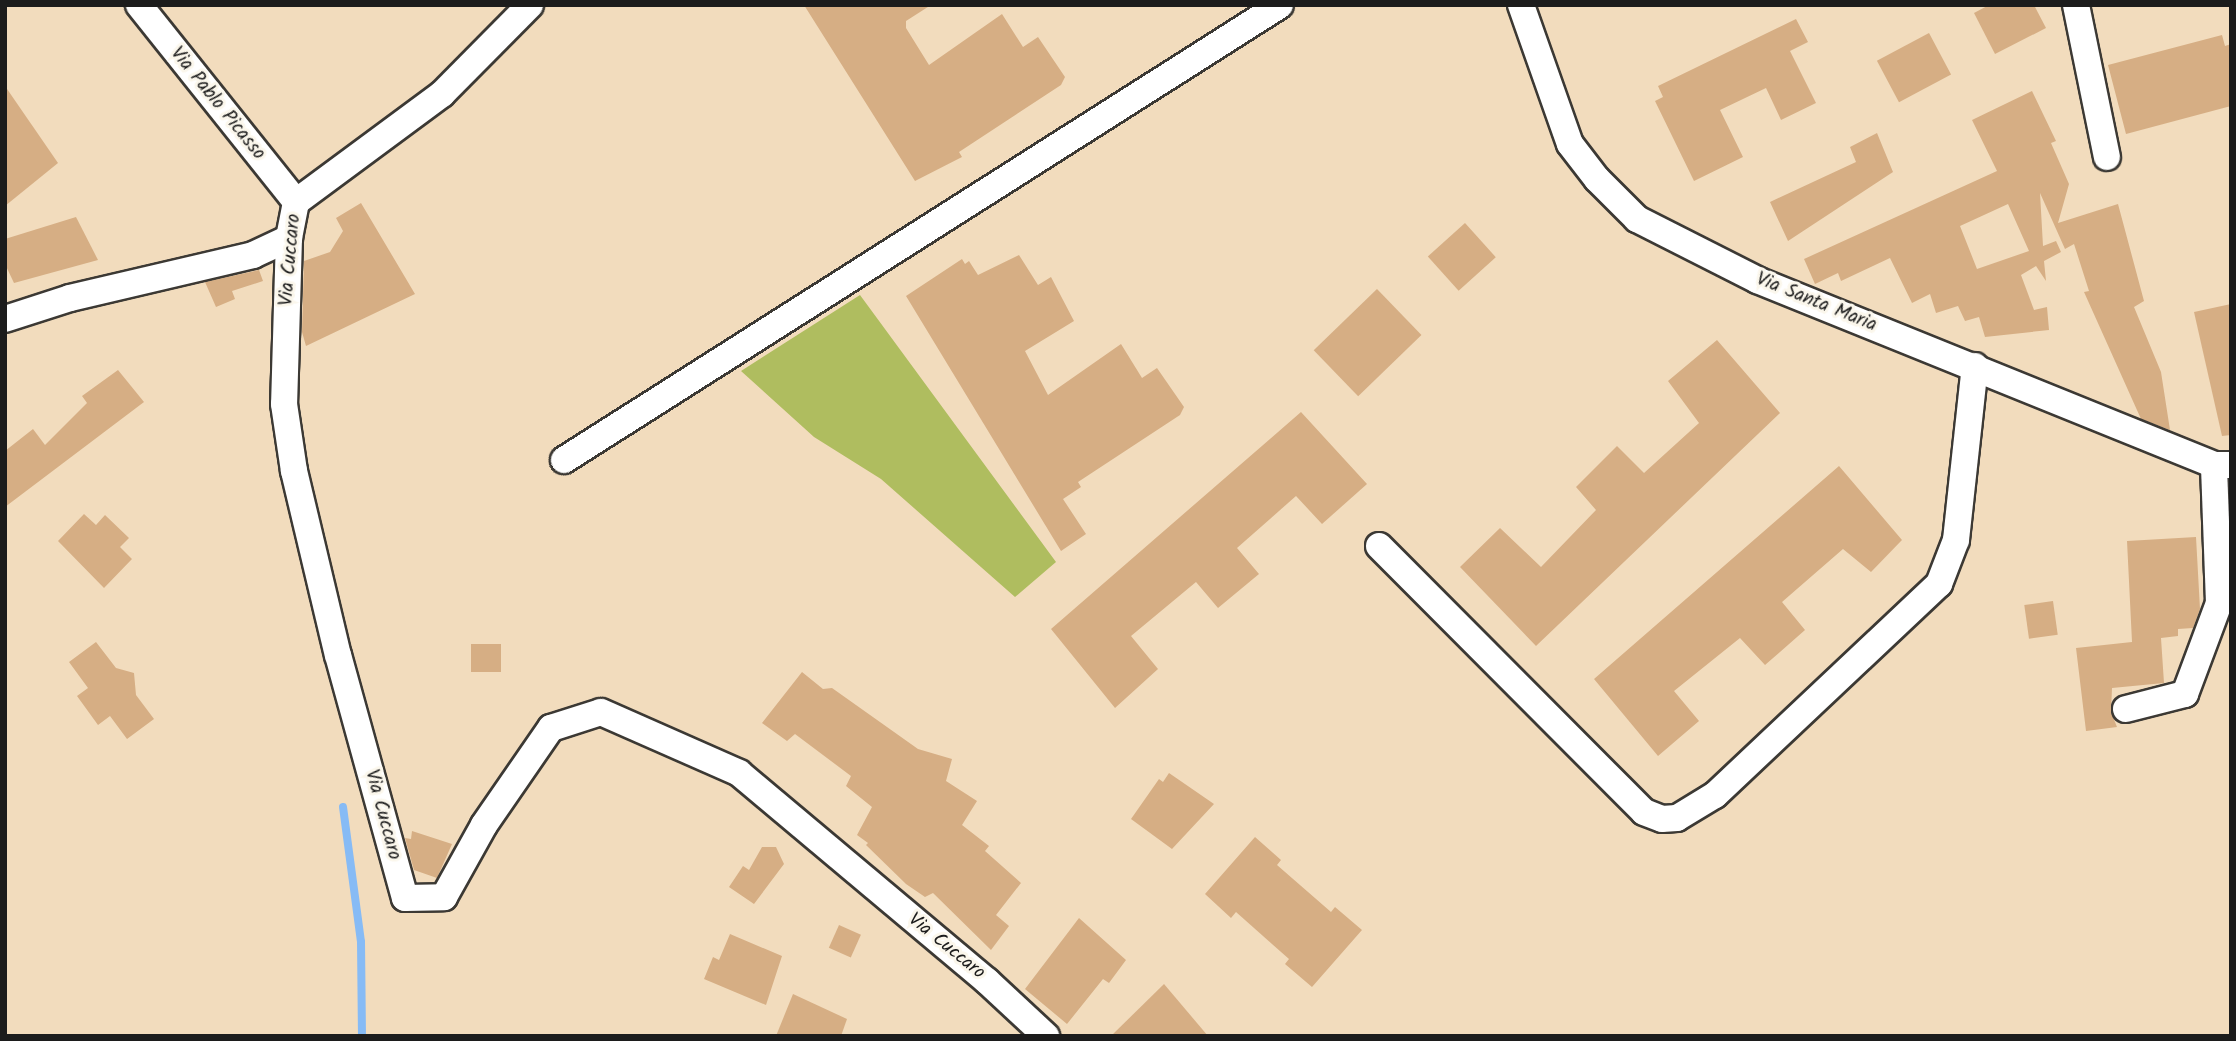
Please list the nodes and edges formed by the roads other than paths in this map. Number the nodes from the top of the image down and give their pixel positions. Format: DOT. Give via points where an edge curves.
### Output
graph roads {
  1 [pos="139,5"];
  2 [pos="530,5"];
  3 [pos="1280,5"];
  4 [pos="1521,5"];
  5 [pos="2076,5"];
  6 [pos="2107,157"];
  7 [pos="296,202"];
  8 [pos="289,238"];
  9 [pos="5,319"];
  10 [pos="1975,366"];
  11 [pos="564,460"];
  12 [pos="2222,465"];
  13 [pos="1379,546"];
  14 [pos="2126,709"];
  15 [pos="1046,1036"];
  1 -- 7 [label="street, Via Pablo Picasso"];
  2 -- 7 [label="street, Via Cuccaro" via="442,94"];
  3 -- 11 [label="street"];
  4 -- 10 [label="street, Via Santa Maria" via="1570,144 1637,219 1757,281"];
  5 -- 6 [label="street"];
  7 -- 8 [label="street, Via Cuccaro"];
  8 -- 9 [label="street" via="253,255 70,298"];
  8 -- 15 [label="street, Via Cuccaro" via="284,404 295,471 338,654 405,898 444,897 484,825 551,728 601,712 739,773"];
  10 -- 12 [label="street, Via Santa Maria"];
  10 -- 13 [label="street" via="1956,540 1939,584 1715,795 1677,818 1662,819 1644,812"];
  12 -- 14 [label="street" via="2219,603 2185,694"];
}
